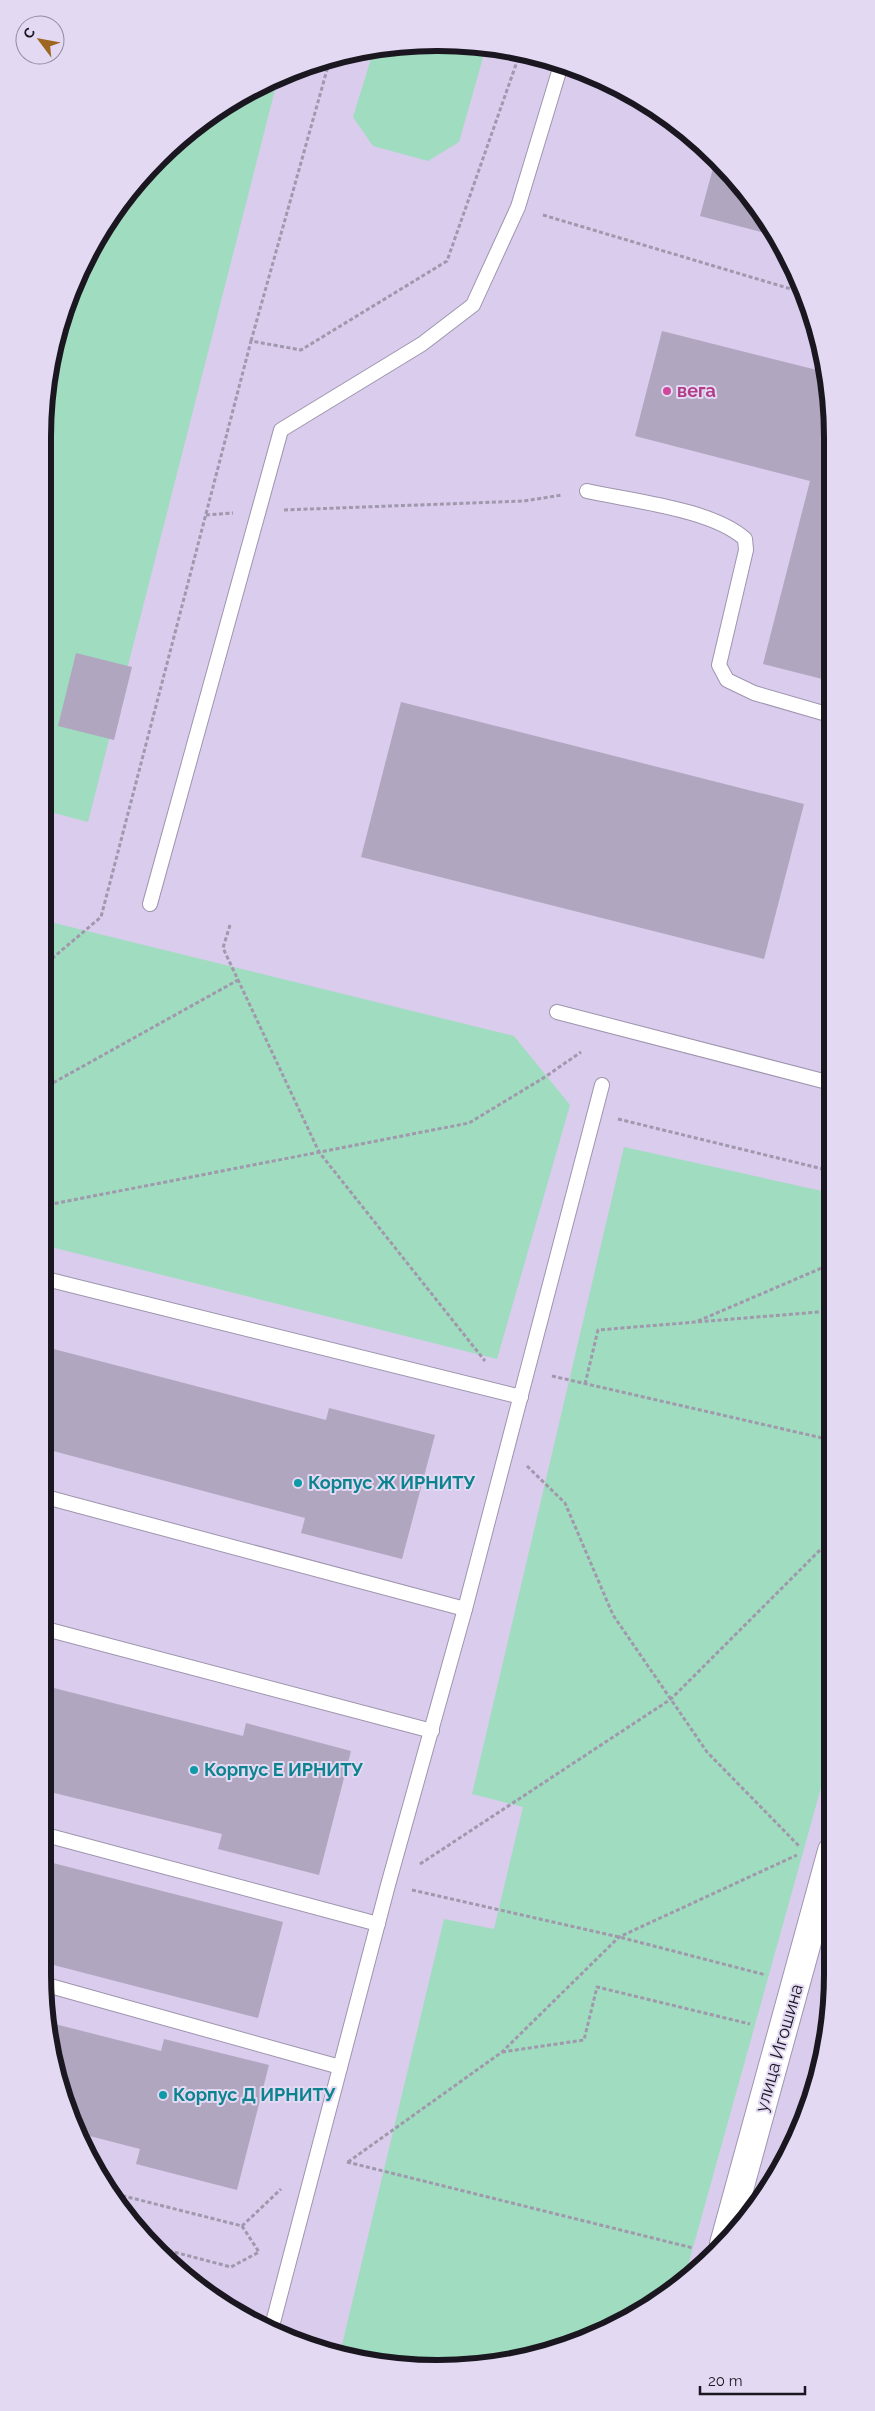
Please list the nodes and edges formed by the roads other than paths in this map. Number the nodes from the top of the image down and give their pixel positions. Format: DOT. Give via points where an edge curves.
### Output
graph roads {
  1 [pos="560,71"];
  2 [pos="587,491"];
  3 [pos="824,713"];
  4 [pos="150,904"];
  5 [pos="557,1012"];
  6 [pos="824,1081"];
  7 [pos="602,1086"];
  8 [pos="51,1280"];
  9 [pos="521,1397"];
  10 [pos="51,1498"];
  11 [pos="465,1609"];
  12 [pos="51,1630"];
  13 [pos="432,1731"];
  14 [pos="51,1836"];
  15 [pos="824,1912"];
  16 [pos="378,1924"];
  17 [pos="51,1986"];
  18 [pos="340,2067"];
  19 [pos="729,2226"];
  20 [pos="273,2323"];
  1 -- 4 [label="lane" via="518,207 473,305 422,344 281,430"];
  2 -- 3 [label="lane" via="698,516 723,524 745,540 746,550 719,665 727,680 754,693"];
  5 -- 6 [label="lane"];
  7 -- 9 [label="lane"];
  8 -- 9 [label="lane"];
  9 -- 11 [label="lane"];
  10 -- 11 [label="lane"];
  11 -- 13 [label="lane"];
  12 -- 13 [label="lane"];
  13 -- 16 [label="lane"];
  14 -- 16 [label="lane"];
  15 -- 19 [label="street, улица Игошина"];
  16 -- 18 [label="lane"];
  17 -- 18 [label="lane"];
  18 -- 20 [label="lane"];
}
